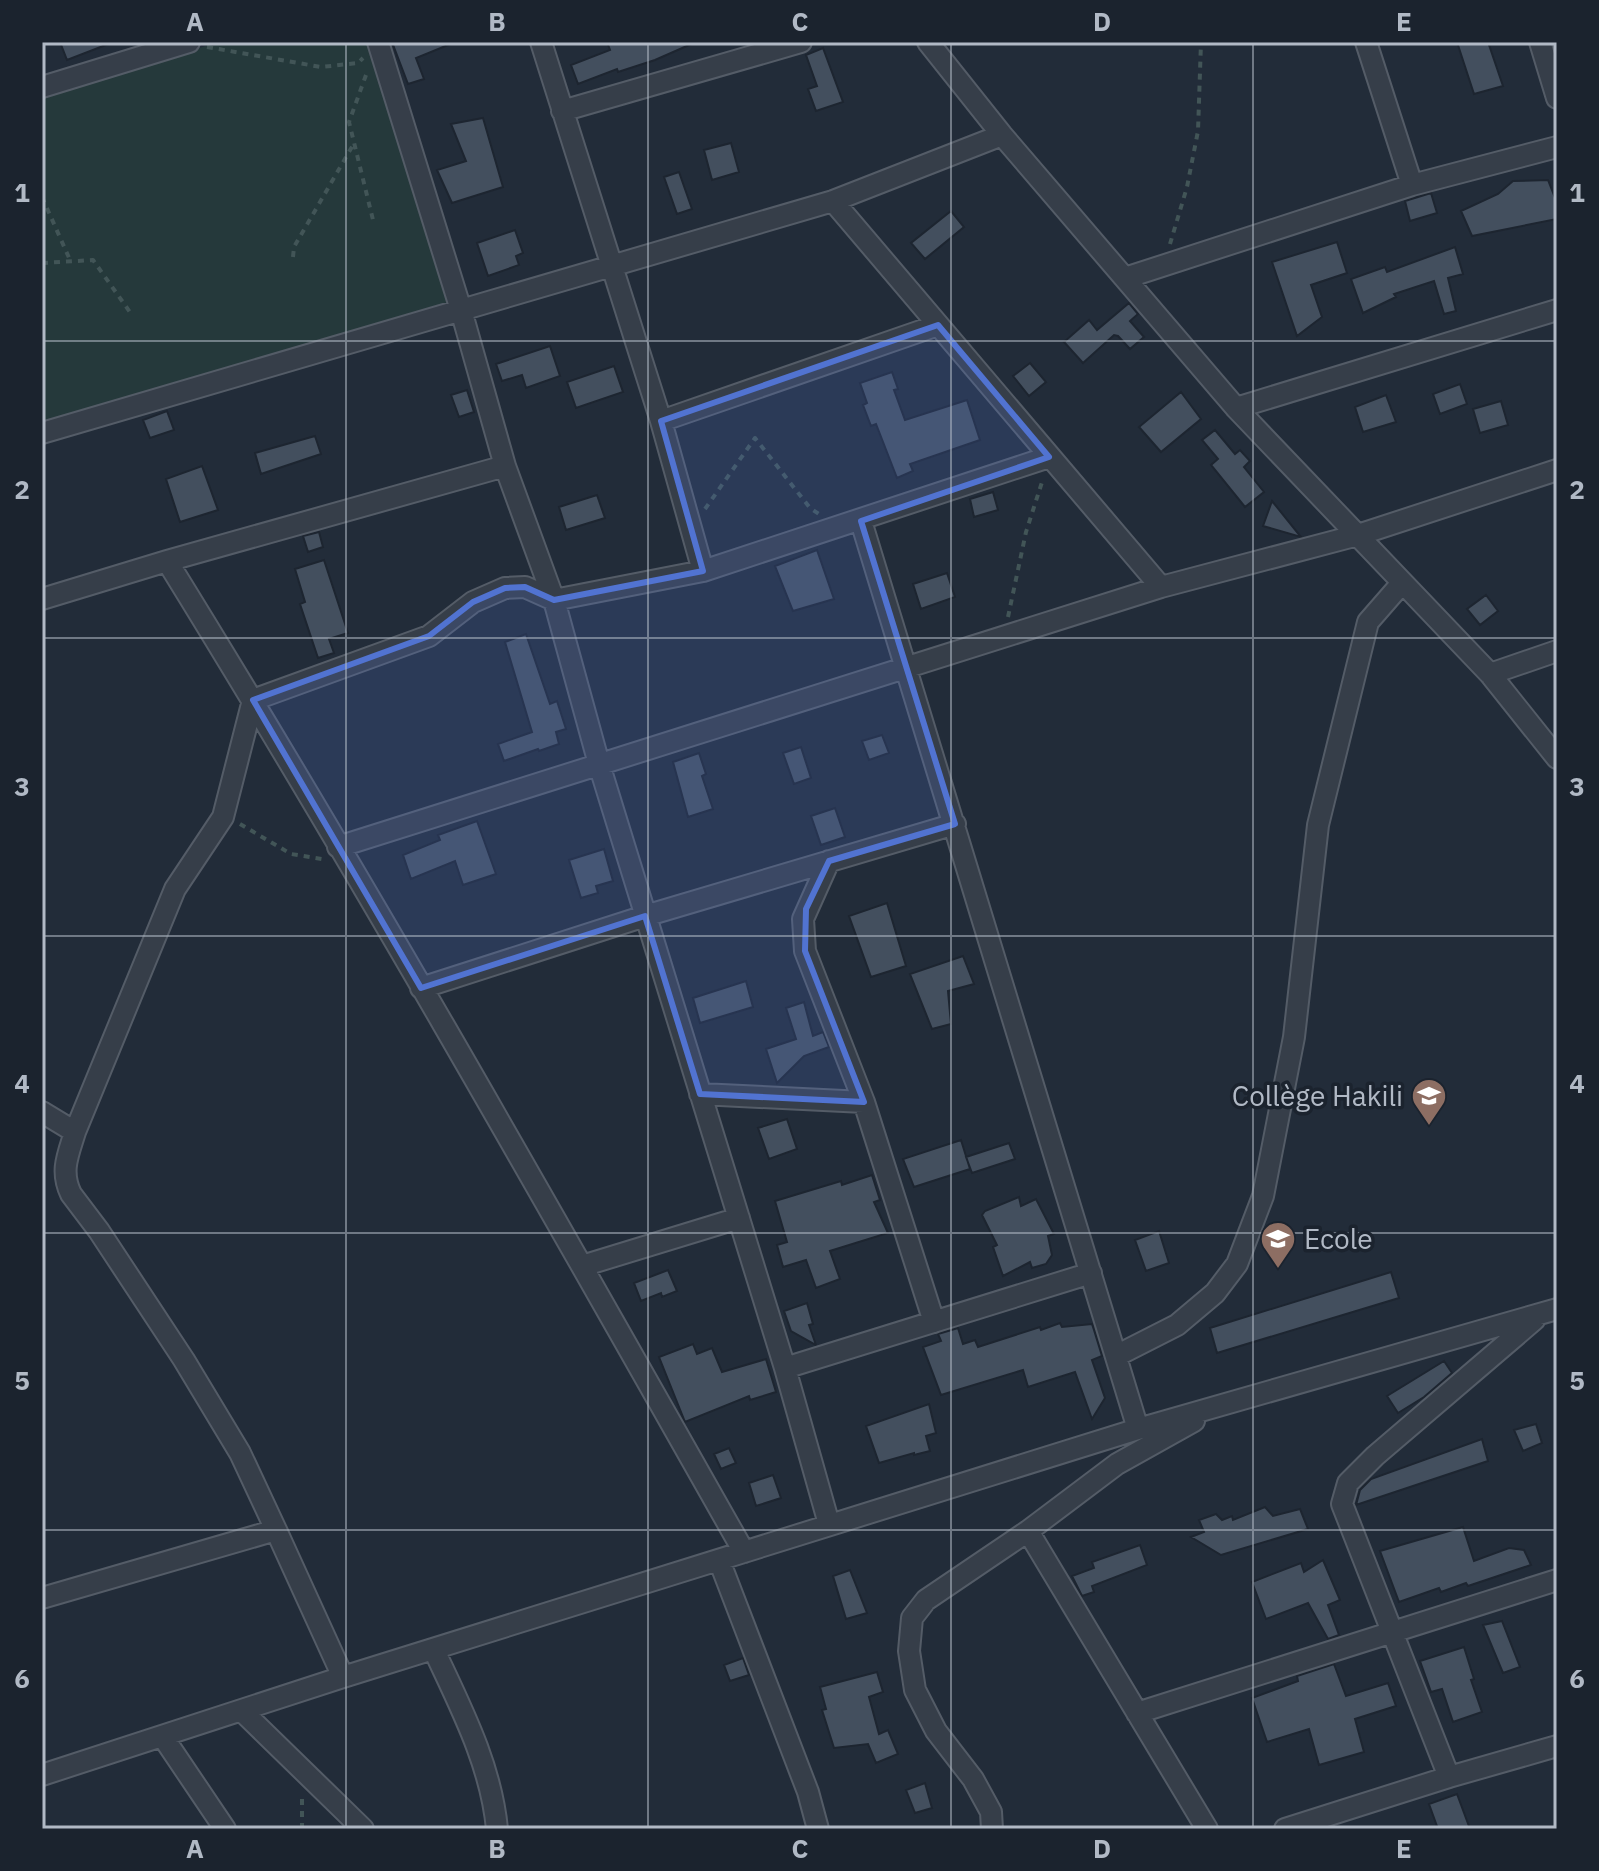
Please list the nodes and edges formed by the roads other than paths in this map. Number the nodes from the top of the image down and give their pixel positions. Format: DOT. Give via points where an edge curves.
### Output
graph roads {
  1 [pos="378,42"];
  2 [pos="541,42"];
  3 [pos="801,42"];
  4 [pos="928,42"];
  5 [pos="1366,42"];
  6 [pos="1540,42"];
  7 [pos="186,43"];
  8 [pos="42,87"];
  9 [pos="1557,98"];
  10 [pos="562,111"];
  11 [pos="1002,135"];
  12 [pos="1557,147"];
  13 [pos="1412,185"];
  14 [pos="833,201"];
  15 [pos="613,266"];
  16 [pos="1125,278"];
  17 [pos="461,310"];
  18 [pos="1557,310"];
  19 [pos="938,325"];
  20 [pos="1236,408"];
  21 [pos="661,421"];
  22 [pos="42,433"];
  23 [pos="1049,457"];
  24 [pos="505,466"];
  25 [pos="1557,470"];
  26 [pos="861,521"];
  27 [pos="1358,535"];
  28 [pos="167,561"];
  29 [pos="703,571"];
  30 [pos="1402,583"];
  31 [pos="1161,587"];
  32 [pos="42,599"];
  33 [pos="554,600"];
  34 [pos="1557,651"];
  35 [pos="907,667"];
  36 [pos="1490,674"];
  37 [pos="253,700"];
  38 [pos="1557,758"];
  39 [pos="599,764"];
  40 [pos="955,824"];
  41 [pos="342,852"];
  42 [pos="829,861"];
  43 [pos="645,916"];
  44 [pos="421,988"];
  45 [pos="700,1094"];
  46 [pos="864,1102"];
  47 [pos="42,1112"];
  48 [pos="75,1132"];
  49 [pos="739,1218"];
  50 [pos="582,1266"];
  51 [pos="1091,1273"];
  52 [pos="1548,1312"];
  53 [pos="934,1322"];
  54 [pos="1116,1356"];
  55 [pos="785,1368"];
  56 [pos="1226,1404"];
  57 [pos="1138,1429"];
  58 [pos="829,1524"];
  59 [pos="276,1530"];
  60 [pos="1028,1531"];
  61 [pos="744,1552"];
  62 [pos="719,1560"];
  63 [pos="1557,1580"];
  64 [pos="42,1598"];
  65 [pos="1392,1632"];
  66 [pos="434,1650"];
  67 [pos="343,1677"];
  68 [pos="242,1711"];
  69 [pos="1137,1713"];
  70 [pos="163,1737"];
  71 [pos="1557,1746"];
  72 [pos="42,1775"];
  73 [pos="1449,1777"];
  74 [pos="225,1829"];
  75 [pos="363,1829"];
  76 [pos="497,1829"];
  77 [pos="818,1829"];
  78 [pos="992,1829"];
  79 [pos="1207,1829"];
  80 [pos="1285,1829"];
  1 -- 17 [label="street"];
  2 -- 10 [label="street"];
  3 -- 10 [label="street"];
  4 -- 11 [label="street"];
  5 -- 13 [label="street"];
  6 -- 9 [label="street"];
  7 -- 8 [label="street"];
  10 -- 15 [label="street"];
  11 -- 14 [label="street"];
  11 -- 16 [label="street"];
  12 -- 13 [label="street"];
  13 -- 16 [label="street"];
  14 -- 15 [label="street"];
  14 -- 19 [label="street"];
  15 -- 17 [label="street"];
  15 -- 21 [label="street"];
  16 -- 20 [label="street"];
  17 -- 22 [label="street"];
  17 -- 24 [label="street"];
  18 -- 20 [label="street"];
  19 -- 21 [label="street"];
  19 -- 23 [label="street"];
  20 -- 27 [label="street"];
  21 -- 29 [label="street"];
  23 -- 26 [label="street"];
  23 -- 31 [label="street"];
  24 -- 28 [label="street"];
  24 -- 33 [label="street"];
  25 -- 27 [label="street"];
  26 -- 29 [label="street"];
  26 -- 35 [label="street"];
  27 -- 30 [label="street"];
  27 -- 31 [label="street"];
  28 -- 32 [label="street"];
  28 -- 37 [label="street"];
  29 -- 33 [label="street"];
  30 -- 36 [label="street"];
  30 -- 54 [label="street" via="1368,622 1318,825 1294,1037 1263,1196 1237,1264 1215,1293 1177,1325"];
  31 -- 35 [label="street"];
  33 -- 37 [label="street" via="525,587 505,588 473,602 429,636"];
  33 -- 39 [label="street"];
  34 -- 36 [label="street"];
  35 -- 39 [label="street"];
  35 -- 40 [label="street"];
  36 -- 38 [label="street"];
  37 -- 41 [label="street"];
  37 -- 48 [label="street" via="223,817 175,889"];
  39 -- 41 [label="street"];
  39 -- 43 [label="street"];
  40 -- 42 [label="street"];
  40 -- 51 [label="street"];
  41 -- 44 [label="street"];
  42 -- 43 [label="street"];
  42 -- 46 [label="street" via="806,909 802,932"];
  43 -- 44 [label="street"];
  43 -- 45 [label="street"];
  44 -- 50 [label="street"];
  45 -- 46 [label="street"];
  45 -- 49 [label="street"];
  46 -- 53 [label="street"];
  47 -- 48 [label="street"];
  48 -- 59 [label="street" via="65,1163 64,1179 71,1194 184,1360 240,1453"];
  49 -- 50 [label="street"];
  49 -- 55 [label="street"];
  50 -- 61 [label="street"];
  51 -- 53 [label="street"];
  51 -- 54 [label="street"];
  52 -- 56 [label="street"];
  52 -- 65 [label="street" via="1348,1483 1342,1504"];
  53 -- 55 [label="street"];
  54 -- 57 [label="street"];
  55 -- 58 [label="street"];
  56 -- 57 [label="street"];
  56 -- 60 [label="street" via="1117,1464"];
  57 -- 58 [label="street"];
  58 -- 61 [label="street"];
  59 -- 64 [label="street"];
  59 -- 67 [label="street"];
  60 -- 69 [label="street"];
  60 -- 78 [label="street" via="926,1600 912,1618 909,1651 915,1690 936,1731 973,1779 991,1812"];
  61 -- 62 [label="street"];
  62 -- 66 [label="street"];
  62 -- 77 [label="street"];
  63 -- 65 [label="street"];
  65 -- 69 [label="street"];
  65 -- 73 [label="street"];
  66 -- 67 [label="street"];
  66 -- 76 [label="street" via="477,1744 494,1798"];
  67 -- 68 [label="street"];
  68 -- 70 [label="street"];
  68 -- 75 [label="street"];
  69 -- 79 [label="street"];
  70 -- 72 [label="street"];
  70 -- 74 [label="street"];
  71 -- 73 [label="street"];
  73 -- 80 [label="street"];
}
